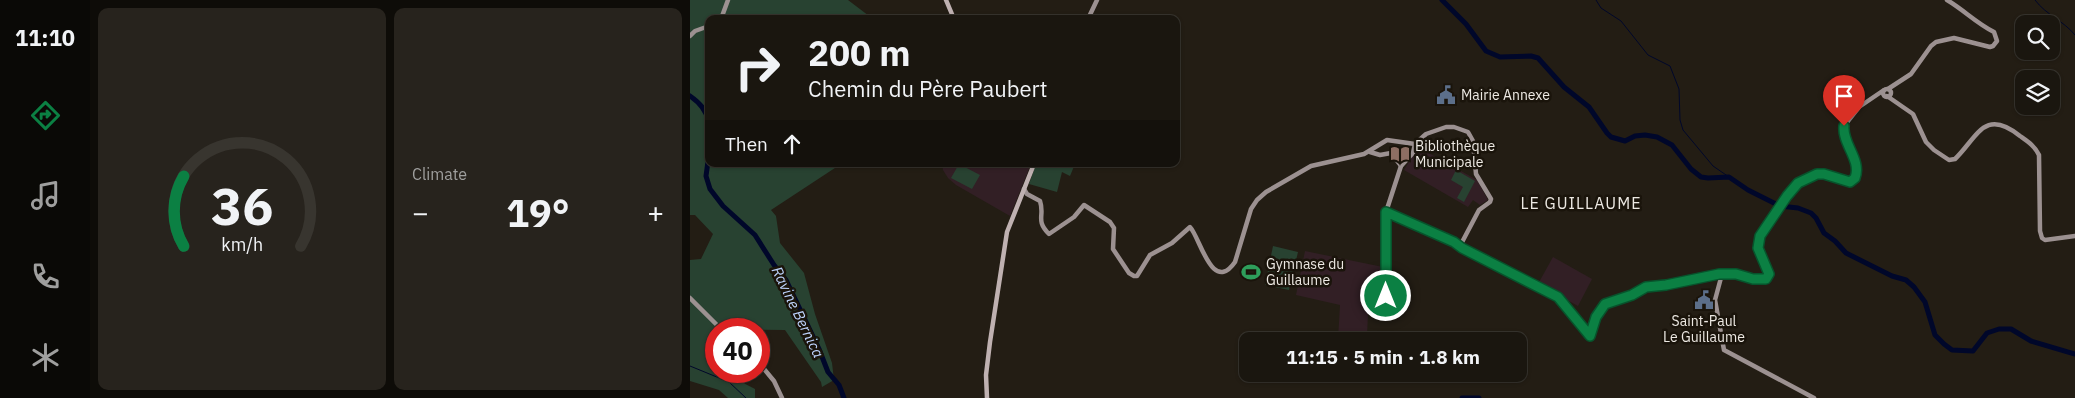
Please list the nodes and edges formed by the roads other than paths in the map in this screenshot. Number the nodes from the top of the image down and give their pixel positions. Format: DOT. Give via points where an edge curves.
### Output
graph roads {
  1 [pos="728,0"];
  2 [pos="946,0"];
  3 [pos="1096,0"];
  4 [pos="1947,0"];
  5 [pos="722,15"];
  6 [pos="952,15"];
  7 [pos="1090,15"];
  8 [pos="705,27"];
  9 [pos="690,36"];
  10 [pos="1887,94"];
  11 [pos="1415,144"];
  12 [pos="1370,152"];
  13 [pos="1401,166"];
  14 [pos="1033,167"];
  15 [pos="1027,182"];
  16 [pos="1024,189"];
  17 [pos="1028,192"];
  18 [pos="1021,196"];
  19 [pos="1386,212"];
  20 [pos="2075,236"];
  21 [pos="1460,246"];
  22 [pos="1722,274"];
  23 [pos="690,298"];
  24 [pos="1386,315"];
  25 [pos="710,318"];
  26 [pos="770,376"];
  27 [pos="782,398"];
  28 [pos="987,398"];
  29 [pos="1814,398"];
  1 -- 5 [label="main road"];
  2 -- 6 [label="main road"];
  3 -- 7 [label="main road"];
  4 -- 10 [label="main road" via="1994,32 1996,44 1990,47 1954,38 1936,42 1911,74"];
  8 -- 9 [label="main road"];
  10 -- 20 [label="main road" via="1913,114 1926,142 1949,160 1955,159 1986,126 2002,125 2014,131 2036,148 2039,155 2042,238"];
  10 -- 22 [label="main road" via="1860,107 1844,126 1845,140 1856,166 1853,180 1845,182 1817,174 1798,183 1760,232 1759,251 1768,278 1760,280"];
  11 -- 12 [label="main road" via="1387,140"];
  11 -- 13 [label="main road" via="1413,153"];
  11 -- 21 [label="main road" via="1426,134 1451,127 1468,132 1473,141 1476,174 1491,199 1479,210"];
  12 -- 13 [label="main road" via="1380,155 1391,153"];
  12 -- 17 [label="main road" via="1311,166 1257,200 1251,209 1235,262 1231,268 1221,271 1207,262 1190,227 1172,243 1150,255 1134,276 1113,249 1114,228 1110,222 1084,204 1074,217 1049,234 1041,226 1041,203"];
  13 -- 19 [label="main road"];
  14 -- 15 [label="main road"];
  15 -- 16 [label="main road"];
  15 -- 17 [label="main road"];
  16 -- 17 [label="main road"];
  16 -- 18 [label="main road"];
  17 -- 18 [label="main road"];
  18 -- 28 [label="main road" via="1007,232 986,375"];
  19 -- 21 [label="main road"];
  19 -- 24 [label="main road"];
  21 -- 22 [label="main road" via="1558,297 1590,336 1596,317 1607,303 1646,287"];
  22 -- 29 [label="main road" via="1715,302 1724,350"];
  23 -- 25 [label="main road"];
  26 -- 27 [label="main road"];
}
